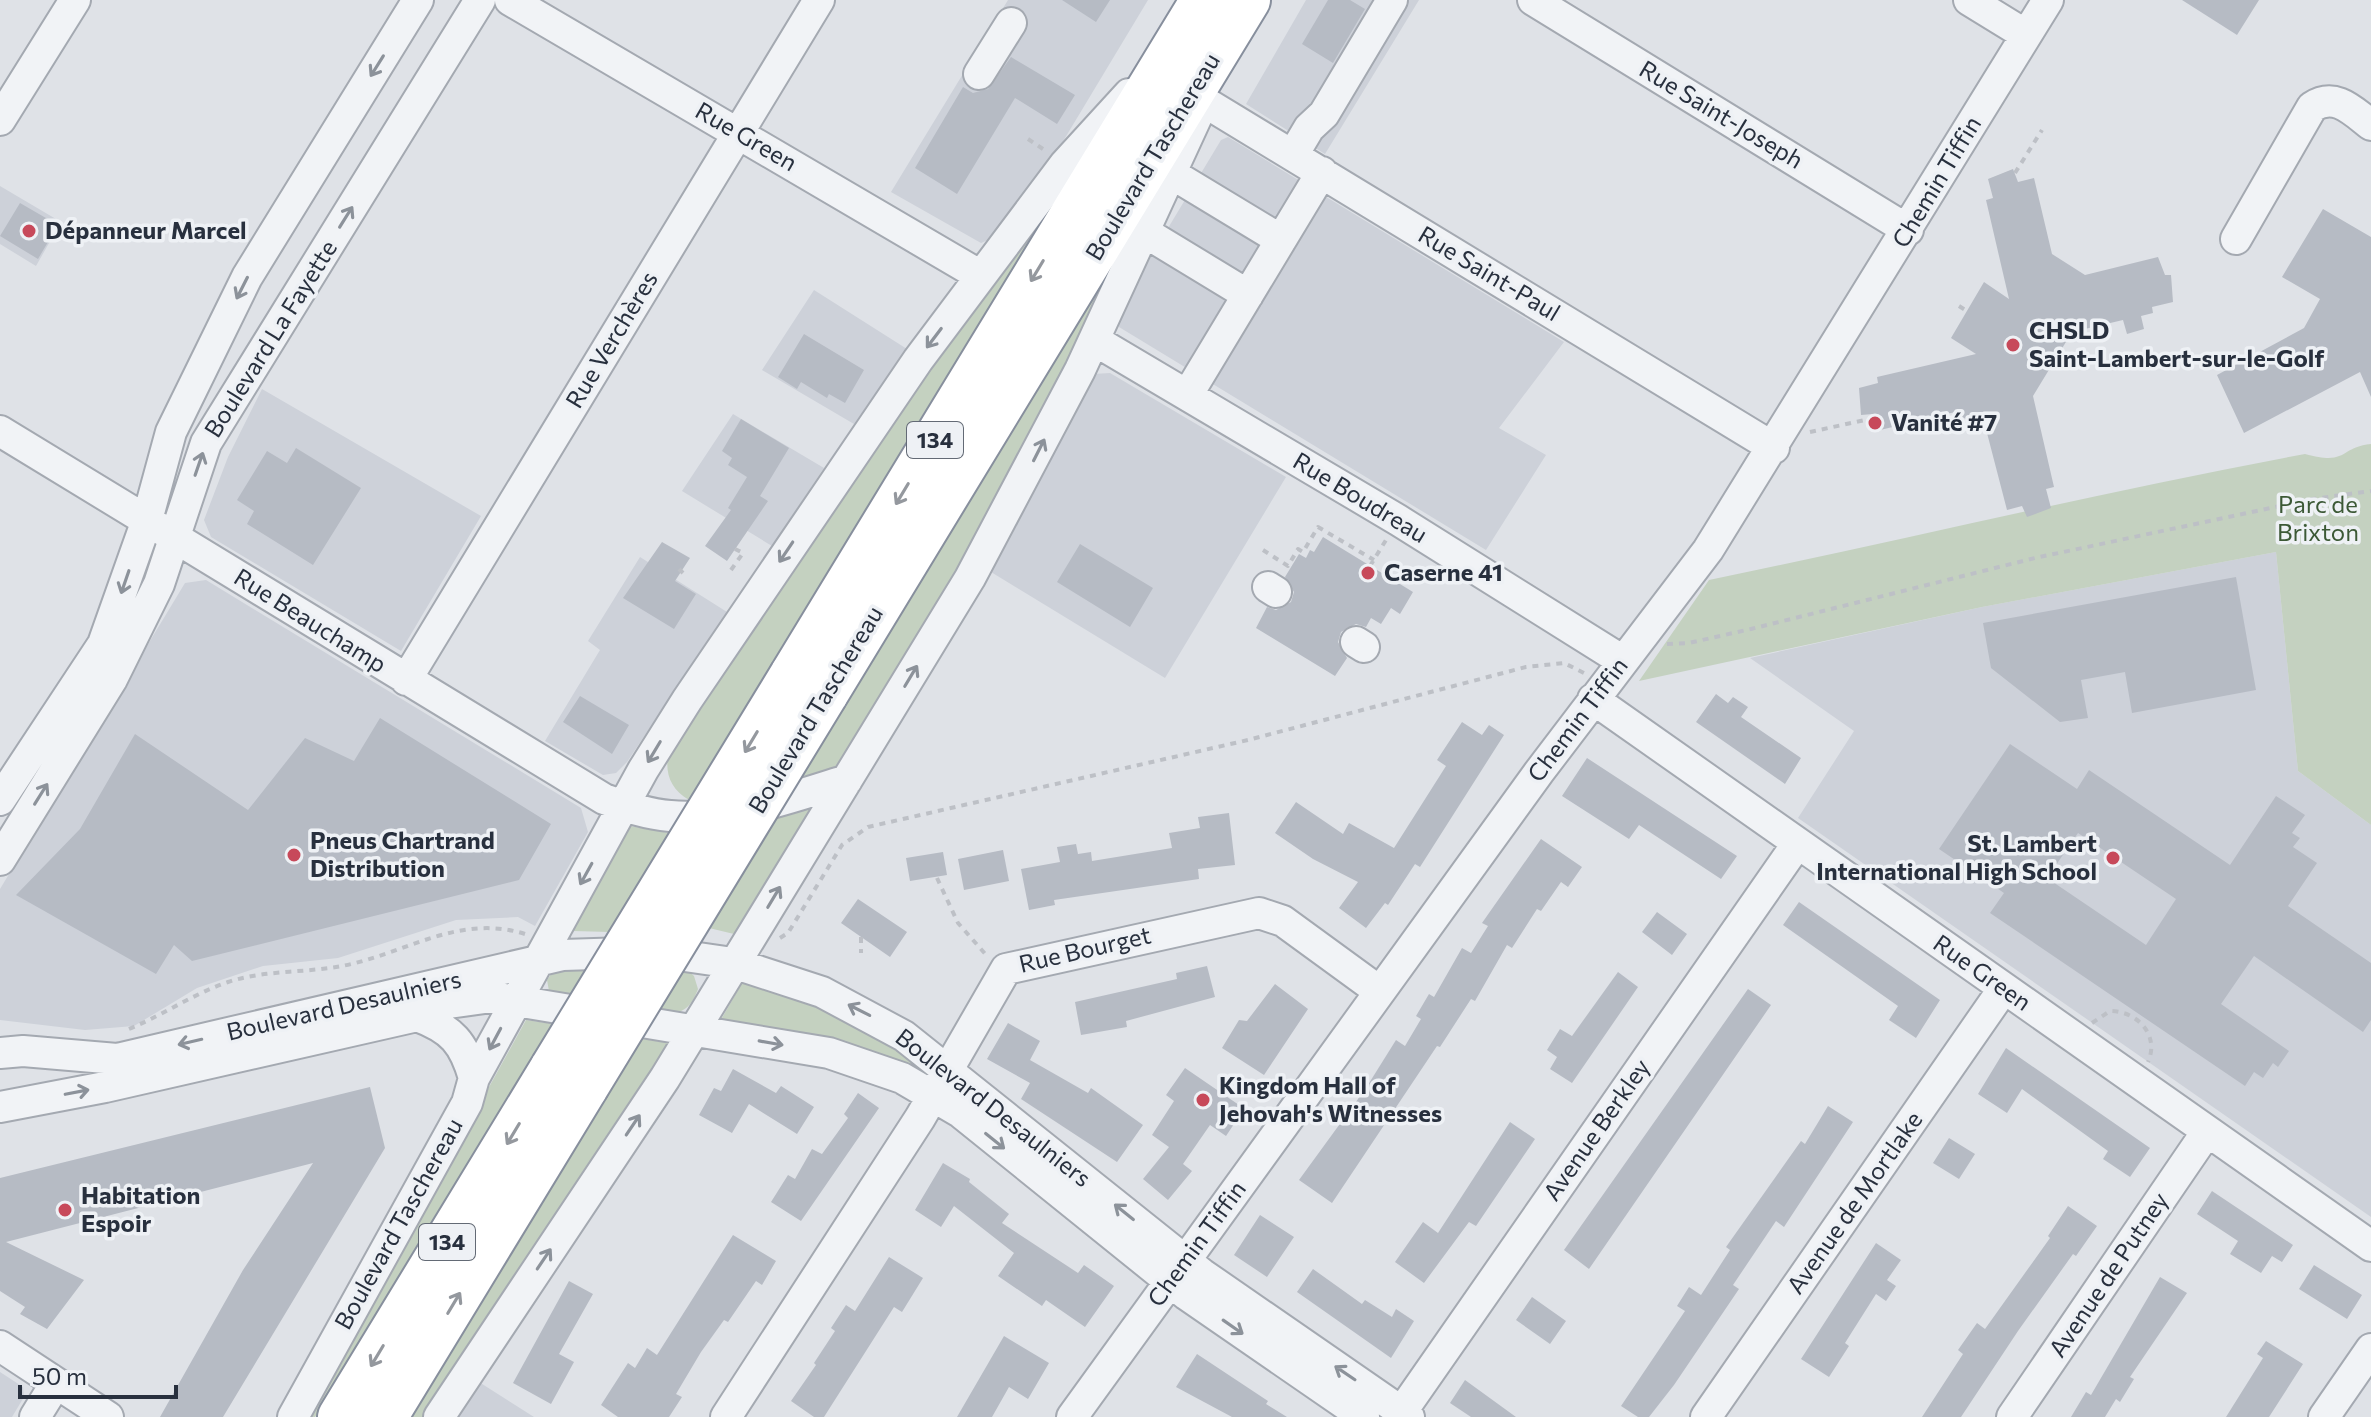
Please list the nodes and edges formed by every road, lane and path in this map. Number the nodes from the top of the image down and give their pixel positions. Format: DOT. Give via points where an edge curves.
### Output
graph roads {
  1 [pos="75,0"];
  2 [pos="418,0"];
  3 [pos="480,0"];
  4 [pos="510,0"];
  5 [pos="819,0"];
  6 [pos="1203,0"];
  7 [pos="1392,0"];
  8 [pos="1533,0"];
  9 [pos="1969,0"];
  10 [pos="2048,0"];
  11 [pos="1247,2"];
  12 [pos="1011,23"];
  13 [pos="2026,35"];
  14 [pos="1177,43"];
  15 [pos="979,74"];
  16 [pos="1203,101"];
  17 [pos="2366,110"];
  18 [pos="0,120"];
  19 [pos="2042,130"];
  20 [pos="737,132"];
  21 [pos="1028,139"];
  22 [pos="1293,155"];
  23 [pos="1055,157"];
  24 [pos="1322,172"];
  25 [pos="2015,173"];
  26 [pos="1172,174"];
  27 [pos="1908,230"];
  28 [pos="1146,233"];
  29 [pos="2236,239"];
  30 [pos="1281,240"];
  31 [pos="981,276"];
  32 [pos="1248,295"];
  33 [pos="1959,306"];
  34 [pos="1967,311"];
  35 [pos="1094,340"];
  36 [pos="1188,394"];
  37 [pos="1874,418"];
  38 [pos="0,431"];
  39 [pos="1807,432"];
  40 [pos="1774,448"];
  41 [pos="2371,491"];
  42 [pos="147,520"];
  43 [pos="173,537"];
  44 [pos="1388,538"];
  45 [pos="735,549"];
  46 [pos="1263,550"];
  47 [pos="731,570"];
  48 [pos="1663,643"];
  49 [pos="1623,661"];
  50 [pos="406,680"];
  51 [pos="808,685"];
  52 [pos="1589,686"];
  53 [pos="847,780"];
  54 [pos="0,800"];
  55 [pos="623,806"];
  56 [pos="1797,844"];
  57 [pos="0,860"];
  58 [pos="937,878"];
  59 [pos="861,937"];
  60 [pos="772,941"];
  61 [pos="536,948"];
  62 [pos="861,953"];
  63 [pos="733,963"];
  64 [pos="1002,973"];
  65 [pos="2004,988"];
  66 [pos="1379,991"];
  67 [pos="516,1001"];
  68 [pos="417,1016"];
  69 [pos="2088,1028"];
  70 [pos="125,1030"];
  71 [pos="694,1030"];
  72 [pos="0,1053"];
  73 [pos="2145,1068"];
  74 [pos="570,1077"];
  75 [pos="474,1078"];
  76 [pos="940,1081"];
  77 [pos="0,1107"];
  78 [pos="2206,1133"];
  79 [pos="2371,1246"];
  80 [pos="1177,1271"];
  81 [pos="0,1346"];
  82 [pos="2371,1349"];
  83 [pos="56,1383"];
  84 [pos="1403,1415"];
  85 [pos="35,1417"];
  86 [pos="108,1417"];
  87 [pos="293,1417"];
  88 [pos="340,1417"];
  89 [pos="385,1417"];
  90 [pos="439,1417"];
  91 [pos="726,1417"];
  92 [pos="1072,1417"];
  93 [pos="1364,1417"];
  94 [pos="1706,1417"];
  95 [pos="2012,1417"];
  96 [pos="2324,1417"];
  1 -- 18 [label="street"];
  2 -- 42 [label="street, Boulevard La Fayette, one-way" via="247,277 171,432"];
  43 -- 3 [label="street, Boulevard La Fayette, one-way" via="206,443"];
  4 -- 20 [label="street, Rue Green"];
  5 -- 20 [label="street, Rue Verchères"];
  6 -- 14 [label="highway, Boulevard Taschereau / 134"];
  7 -- 22 [label="street" via="1324,114"];
  8 -- 27 [label="street, Rue Saint-Joseph"];
  9 -- 13 [label="street"];
  10 -- 13 [label="street, Chemin Tiffin"];
  11 -- 16 [label="street, Boulevard Taschereau"];
  11 -- 51 [label="highway, Boulevard Taschereau / 134"];
  12 -- 15 [label="street"];
  13 -- 27 [label="street, Chemin Tiffin"];
  14 -- 31 [label="street, Boulevard Taschereau" via="1065,164"];
  14 -- 51 [label="highway, Boulevard Taschereau / 134, one-way"];
  16 -- 22 [label="street, Rue Saint-Paul"];
  16 -- 26 [label="street, Boulevard Taschereau"];
  17 -- 29 [label="street" via="2324,100 2312,107"];
  19 -- 25 [label="path"];
  20 -- 31 [label="street, Rue Green"];
  20 -- 50 [label="street, Rue Verchères"];
  21 -- 23 [label="path"];
  22 -- 24 [label="street, Rue Saint-Paul"];
  24 -- 30 [label="street"];
  24 -- 40 [label="street, Rue Saint-Paul"];
  26 -- 28 [label="street, Boulevard Taschereau"];
  26 -- 30 [label="street"];
  27 -- 40 [label="street, Chemin Tiffin"];
  28 -- 32 [label="street"];
  28 -- 35 [label="street, Boulevard Taschereau"];
  30 -- 32 [label="street"];
  31 -- 55 [label="street, Boulevard Taschereau, one-way" via="836,477"];
  32 -- 36 [label="street"];
  33 -- 34 [label="path"];
  35 -- 36 [label="street, Rue Boudreau"];
  53 -- 35 [label="street, Boulevard Taschereau, one-way" via="998,529"];
  36 -- 49 [label="street, Rue Boudreau"];
  37 -- 39 [label="path"];
  38 -- 42 [label="street, Rue Beauchamp"];
  40 -- 49 [label="street, Chemin Tiffin" via="1702,558"];
  41 -- 48 [label="path" via="2035,558 1689,643"];
  42 -- 43 [label="street, Rue Beauchamp"];
  42 -- 54 [label="street, Boulevard La Fayette, one-way" via="103,644"];
  43 -- 50 [label="street, Rue Beauchamp"];
  57 -- 43 [label="street, Boulevard La Fayette, one-way" via="112,679 159,584"];
  44 -- 46 [label="path" via="1372,563 1318,527 1288,566"];
  45 -- 47 [label="path" via="743,553"];
  49 -- 52 [label="street, Chemin Tiffin"];
  50 -- 55 [label="street, Rue Beauchamp" via="592,793"];
  51 -- 74 [label="highway, Boulevard Taschereau / 134, bridge"];
  52 -- 56 [label="street, Rue Green"];
  52 -- 60 [label="path" via="1564,663 1526,667 1248,740 868,827 842,845 788,933"];
  52 -- 66 [label="street, Chemin Tiffin"];
  53 -- 55 [label="street, Rue Beauchamp" via="691,817"];
  63 -- 53 [label="street, Boulevard Taschereau, one-way"];
  55 -- 61 [label="street, Boulevard Taschereau, one-way"];
  56 -- 65 [label="street, Rue Green"];
  56 -- 84 [label="street, Avenue Berkley"];
  58 -- 64 [label="path" via="958,923"];
  59 -- 62 [label="path"];
  61 -- 63 [label="street, Boulevard Desaulniers" via="572,954 645,952"];
  61 -- 67 [label="street, Boulevard Taschereau"];
  61 -- 70 [label="path" via="491,927 467,927 352,964 247,976"];
  61 -- 72 [label="street, Boulevard Desaulniers, one-way" via="117,1059"];
  63 -- 71 [label="street, Boulevard Taschereau"];
  76 -- 63 [label="street, Boulevard Desaulniers, one-way" via="888,1025 835,998"];
  64 -- 66 [label="street, Rue Bourget" via="1017,964 1259,913 1283,921"];
  64 -- 76 [label="street, Rue Bourget"];
  65 -- 78 [label="street, Rue Green"];
  65 -- 94 [label="street, Avenue de Mortlake"];
  66 -- 80 [label="street, Chemin Tiffin"];
  67 -- 68 [label="street, Boulevard Desaulniers" via="464,999"];
  67 -- 71 [label="street, Boulevard Desaulniers"];
  67 -- 75 [label="street, Boulevard Taschereau, one-way"];
  68 -- 75 [label="street" via="454,1035"];
  77 -- 68 [label="street, Boulevard Desaulniers, one-way"];
  69 -- 73 [label="path" via="2110,1011 2139,1018 2151,1038"];
  71 -- 76 [label="street, Boulevard Desaulniers, one-way" via="844,1057"];
  90 -- 71 [label="street, Boulevard Taschereau, one-way"];
  74 -- 88 [label="highway, Boulevard Taschereau / 134, one-way"];
  89 -- 74 [label="highway, Boulevard Taschereau / 134, one-way"];
  75 -- 87 [label="street, Boulevard Taschereau" via="467,1103"];
  76 -- 80 [label="street, Boulevard Desaulniers"];
  76 -- 91 [label="street, Rue Bourget"];
  78 -- 79 [label="street, Rue Green"];
  78 -- 95 [label="street, Avenue de Putney"];
  84 -- 80 [label="street, Boulevard Desaulniers, one-way"];
  80 -- 92 [label="street, Chemin Tiffin"];
  80 -- 93 [label="street, Boulevard Desaulniers, one-way"];
  81 -- 83 [label="street"];
  82 -- 96 [label="street"];
  83 -- 85 [label="street"];
  83 -- 86 [label="street"];
}
